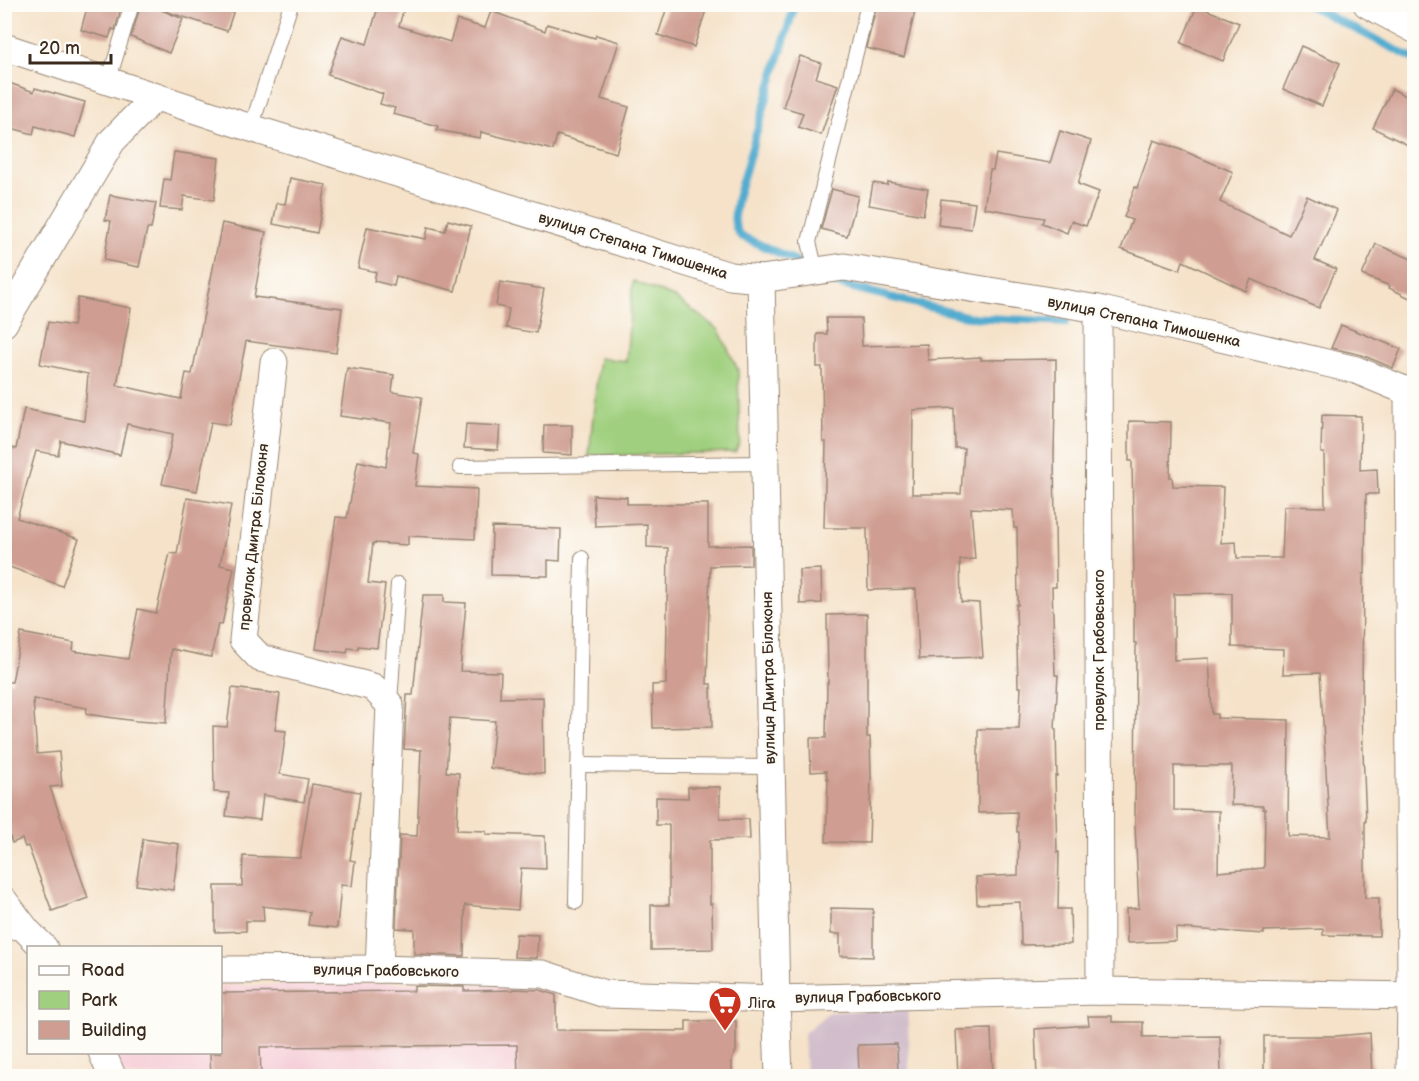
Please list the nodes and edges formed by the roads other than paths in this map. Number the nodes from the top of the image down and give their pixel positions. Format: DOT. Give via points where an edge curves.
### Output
graph roads {
  1 [pos="132,4"];
  2 [pos="291,4"];
  3 [pos="868,4"];
  4 [pos="1367,4"];
  5 [pos="1414,28"];
  6 [pos="4,47"];
  7 [pos="108,82"];
  8 [pos="155,97"];
  9 [pos="251,128"];
  10 [pos="816,271"];
  11 [pos="761,279"];
  12 [pos="12,294"];
  13 [pos="1098,309"];
  14 [pos="4,323"];
  15 [pos="274,362"];
  16 [pos="1411,392"];
  17 [pos="765,463"];
  18 [pos="460,467"];
  19 [pos="582,558"];
  20 [pos="399,585"];
  21 [pos="390,705"];
  22 [pos="578,765"];
  23 [pos="771,767"];
  24 [pos="4,901"];
  25 [pos="576,902"];
  26 [pos="25,937"];
  27 [pos="379,969"];
  28 [pos="222,970"];
  29 [pos="1100,991"];
  30 [pos="1413,996"];
  31 [pos="776,999"];
  32 [pos="102,1054"];
  33 [pos="112,1077"];
  34 [pos="779,1077"];
  35 [pos="1410,1077"];
  1 -- 7 [label="lane"];
  2 -- 9 [label="lane"];
  3 -- 10 [label="lane" via="809,242"];
  4 -- 5 [label="street"];
  6 -- 7 [label="street, вулиця Степана Тимошенка"];
  7 -- 8 [label="street, вулиця Степана Тимошенка"];
  8 -- 9 [label="street, вулиця Степана Тимошенка"];
  8 -- 12 [label="street" via="112,141"];
  9 -- 11 [label="street, вулиця Степана Тимошенка" via="730,276"];
  10 -- 11 [label="street, вулиця Степана Тимошенка"];
  10 -- 13 [label="street, вулиця Степана Тимошенка" via="844,267"];
  11 -- 17 [label="street, вулиця Дмитра Білоконя"];
  12 -- 14 [label="street"];
  13 -- 16 [label="street, вулиця Степана Тимошенка" via="1356,370"];
  13 -- 29 [label="street, провулок Грабовського"];
  15 -- 21 [label="street, провулок Дмитра Білоконя" via="243,640 260,658 373,687"];
  16 -- 30 [label="street"];
  17 -- 18 [label="lane"];
  17 -- 23 [label="street, вулиця Дмитра Білоконя"];
  19 -- 22 [label="lane"];
  20 -- 21 [label="lane"];
  21 -- 27 [label="street"];
  22 -- 23 [label="lane"];
  22 -- 25 [label="lane"];
  23 -- 31 [label="street, вулиця Дмитра Білоконя"];
  24 -- 26 [label="street"];
  27 -- 28 [label="street, вулиця Грабовського"];
  27 -- 31 [label="street, вулиця Грабовського" via="543,974 605,994"];
  29 -- 30 [label="street, вулиця Грабовського"];
  29 -- 31 [label="street, вулиця Грабовського"];
  30 -- 35 [label="street"];
  31 -- 34 [label="street, вулиця Дмитра Білоконя"];
  32 -- 33 [label="street"];
}
